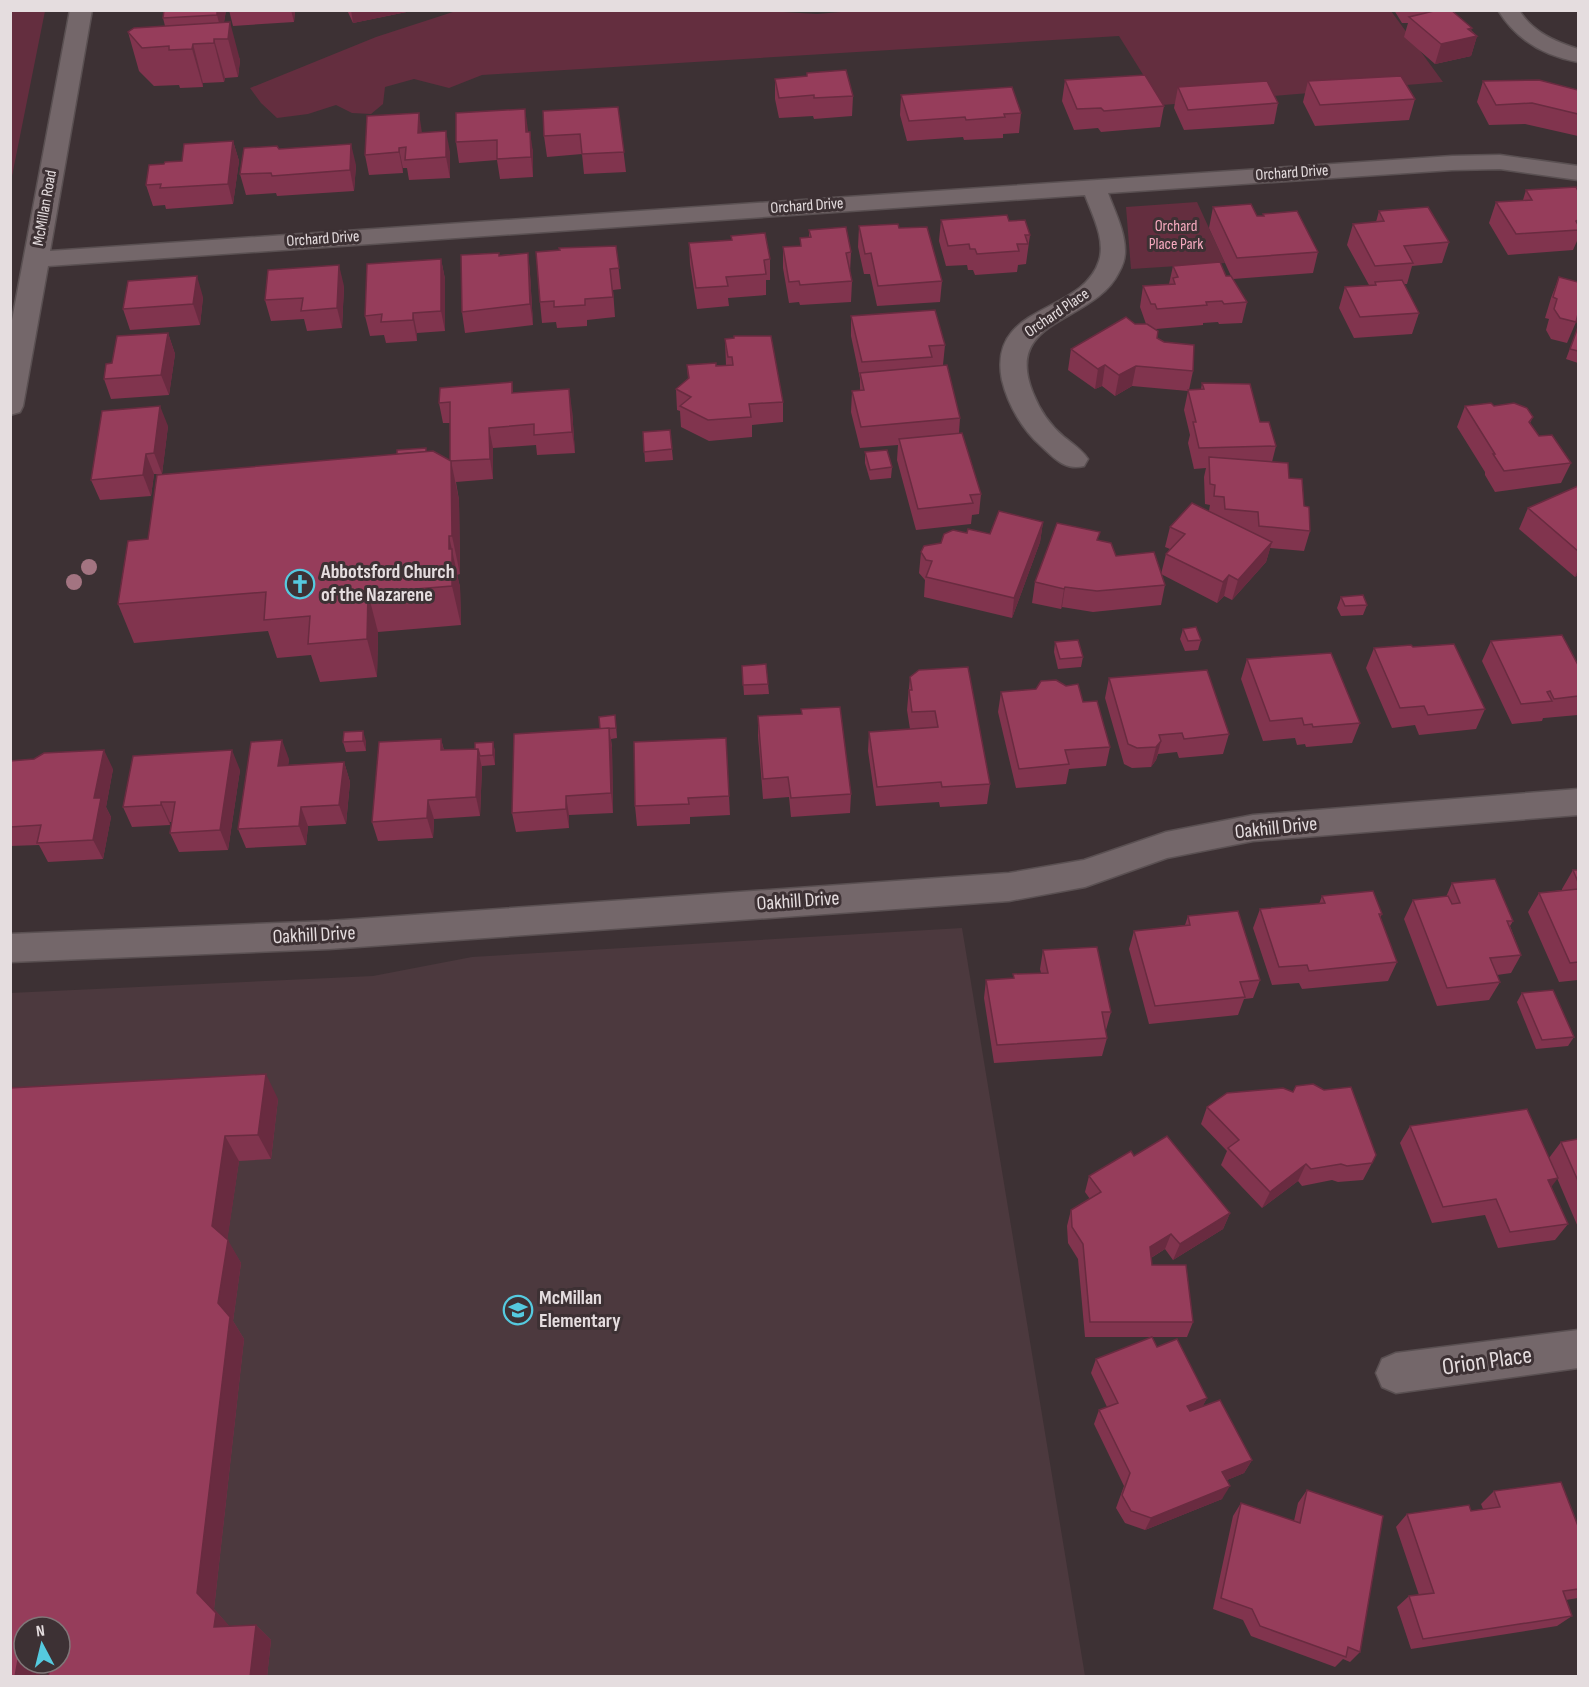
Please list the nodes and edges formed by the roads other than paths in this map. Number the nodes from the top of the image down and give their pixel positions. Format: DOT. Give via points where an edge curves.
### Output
graph roads {
  1 [pos="81,10"];
  2 [pos="1508,10"];
  3 [pos="1578,57"];
  4 [pos="1578,173"];
  5 [pos="1093,186"];
  6 [pos="36,259"];
  7 [pos="16,342"];
  8 [pos="10,406"];
  9 [pos="1074,459"];
  10 [pos="1578,802"];
  11 [pos="10,948"];
  12 [pos="1578,1349"];
  13 [pos="1396,1373"];
  1 -- 6 [label="street, McMillan Road"];
  2 -- 3 [label="street" via="1532,37"];
  4 -- 5 [label="street, Orchard Drive" via="1500,162 1452,163"];
  5 -- 6 [label="street, Orchard Drive"];
  5 -- 9 [label="street, Orchard Place" via="1111,241 1112,259 1105,277 1022,334 1011,360 1029,416 1043,435"];
  6 -- 7 [label="street, McMillan Road"];
  7 -- 8 [label="street, McMillan Road"];
  10 -- 11 [label="street, Oakhill Drive" via="1253,828 1166,845 1085,873 1009,887 329,935"];
  12 -- 13 [label="street, Orion Place"];
}
